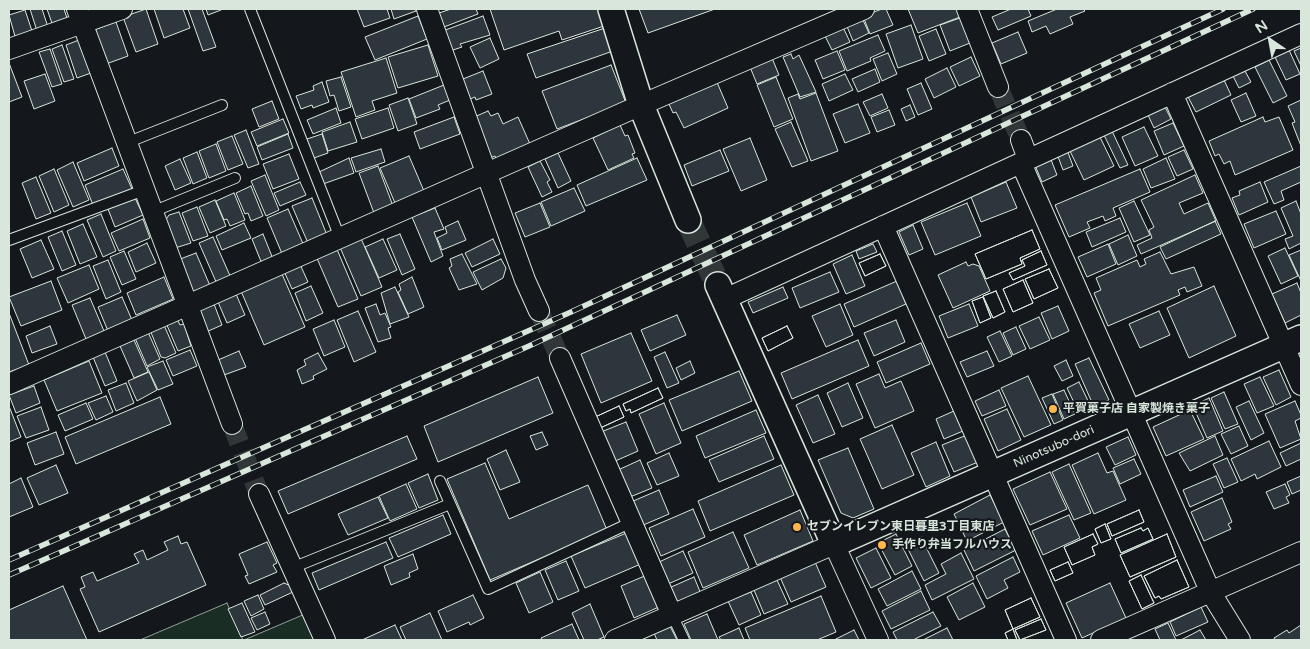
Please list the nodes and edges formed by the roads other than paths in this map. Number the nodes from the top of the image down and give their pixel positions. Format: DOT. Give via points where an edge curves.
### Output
graph roads {
  1 [pos="122,9"];
  2 [pos="250,9"];
  3 [pos="427,9"];
  4 [pos="611,9"];
  5 [pos="864,9"];
  6 [pos="967,9"];
  7 [pos="80,16"];
  8 [pos="1301,34"];
  9 [pos="9,49"];
  10 [pos="998,87"];
  11 [pos="1172,93"];
  12 [pos="222,105"];
  13 [pos="641,105"];
  14 [pos="1021,140"];
  15 [pos="126,142"];
  16 [pos="1025,161"];
  17 [pos="488,174"];
  18 [pos="235,178"];
  19 [pos="144,190"];
  20 [pos="152,212"];
  21 [pos="688,220"];
  22 [pos="882,226"];
  23 [pos="340,238"];
  24 [pos="9,240"];
  25 [pos="722,292"];
  26 [pos="187,305"];
  27 [pos="539,311"];
  28 [pos="1292,342"];
  29 [pos="560,358"];
  30 [pos="9,384"];
  31 [pos="1301,385"];
  32 [pos="1131,413"];
  33 [pos="232,424"];
  34 [pos="992,474"];
  35 [pos="440,481"];
  36 [pos="259,494"];
  37 [pos="450,504"];
  38 [pos="632,522"];
  39 [pos="834,544"];
  40 [pos="1301,552"];
  41 [pos="292,568"];
  42 [pos="1211,593"];
  43 [pos="672,615"];
  44 [pos="325,640"];
  45 [pos="615,640"];
  46 [pos="684,640"];
  47 [pos="878,640"];
  48 [pos="1066,640"];
  49 [pos="1101,640"];
  50 [pos="1240,640"];
  1 -- 7 [label="street"];
  2 -- 23 [label="lane"];
  3 -- 17 [label="street"];
  4 -- 13 [label="street"];
  5 -- 13 [label="street"];
  6 -- 10 [label="street"];
  7 -- 9 [label="street"];
  7 -- 15 [label="street"];
  8 -- 11 [label="street"];
  11 -- 16 [label="street"];
  11 -- 28 [label="street"];
  12 -- 15 [label="lane"];
  13 -- 17 [label="street"];
  13 -- 21 [label="street"];
  14 -- 16 [label="street"];
  15 -- 19 [label="street"];
  16 -- 22 [label="street"];
  16 -- 32 [label="street"];
  17 -- 23 [label="street"];
  17 -- 27 [label="street"];
  18 -- 20 [label="lane"];
  19 -- 20 [label="street"];
  19 -- 24 [label="lane"];
  20 -- 26 [label="street"];
  22 -- 25 [label="street"];
  22 -- 34 [label="street"];
  23 -- 26 [label="street"];
  25 -- 39 [label="street"];
  26 -- 30 [label="street"];
  26 -- 33 [label="street"];
  28 -- 31 [label="street"];
  28 -- 32 [label="street, Ninotsubo-dori"];
  29 -- 38 [label="street"];
  32 -- 34 [label="street, Ninotsubo-dori"];
  32 -- 42 [label="street"];
  34 -- 39 [label="street, Ninotsubo-dori"];
  34 -- 48 [label="street"];
  35 -- 37 [label="lane"];
  36 -- 41 [label="street"];
  37 -- 38 [label="lane" via="488,589"];
  37 -- 41 [label="lane"];
  38 -- 43 [label="street"];
  39 -- 43 [label="street"];
  39 -- 47 [label="street"];
  40 -- 42 [label="street"];
  41 -- 44 [label="street"];
  42 -- 49 [label="street"];
  42 -- 50 [label="street"];
  43 -- 45 [label="street"];
  43 -- 46 [label="lane"];
}
